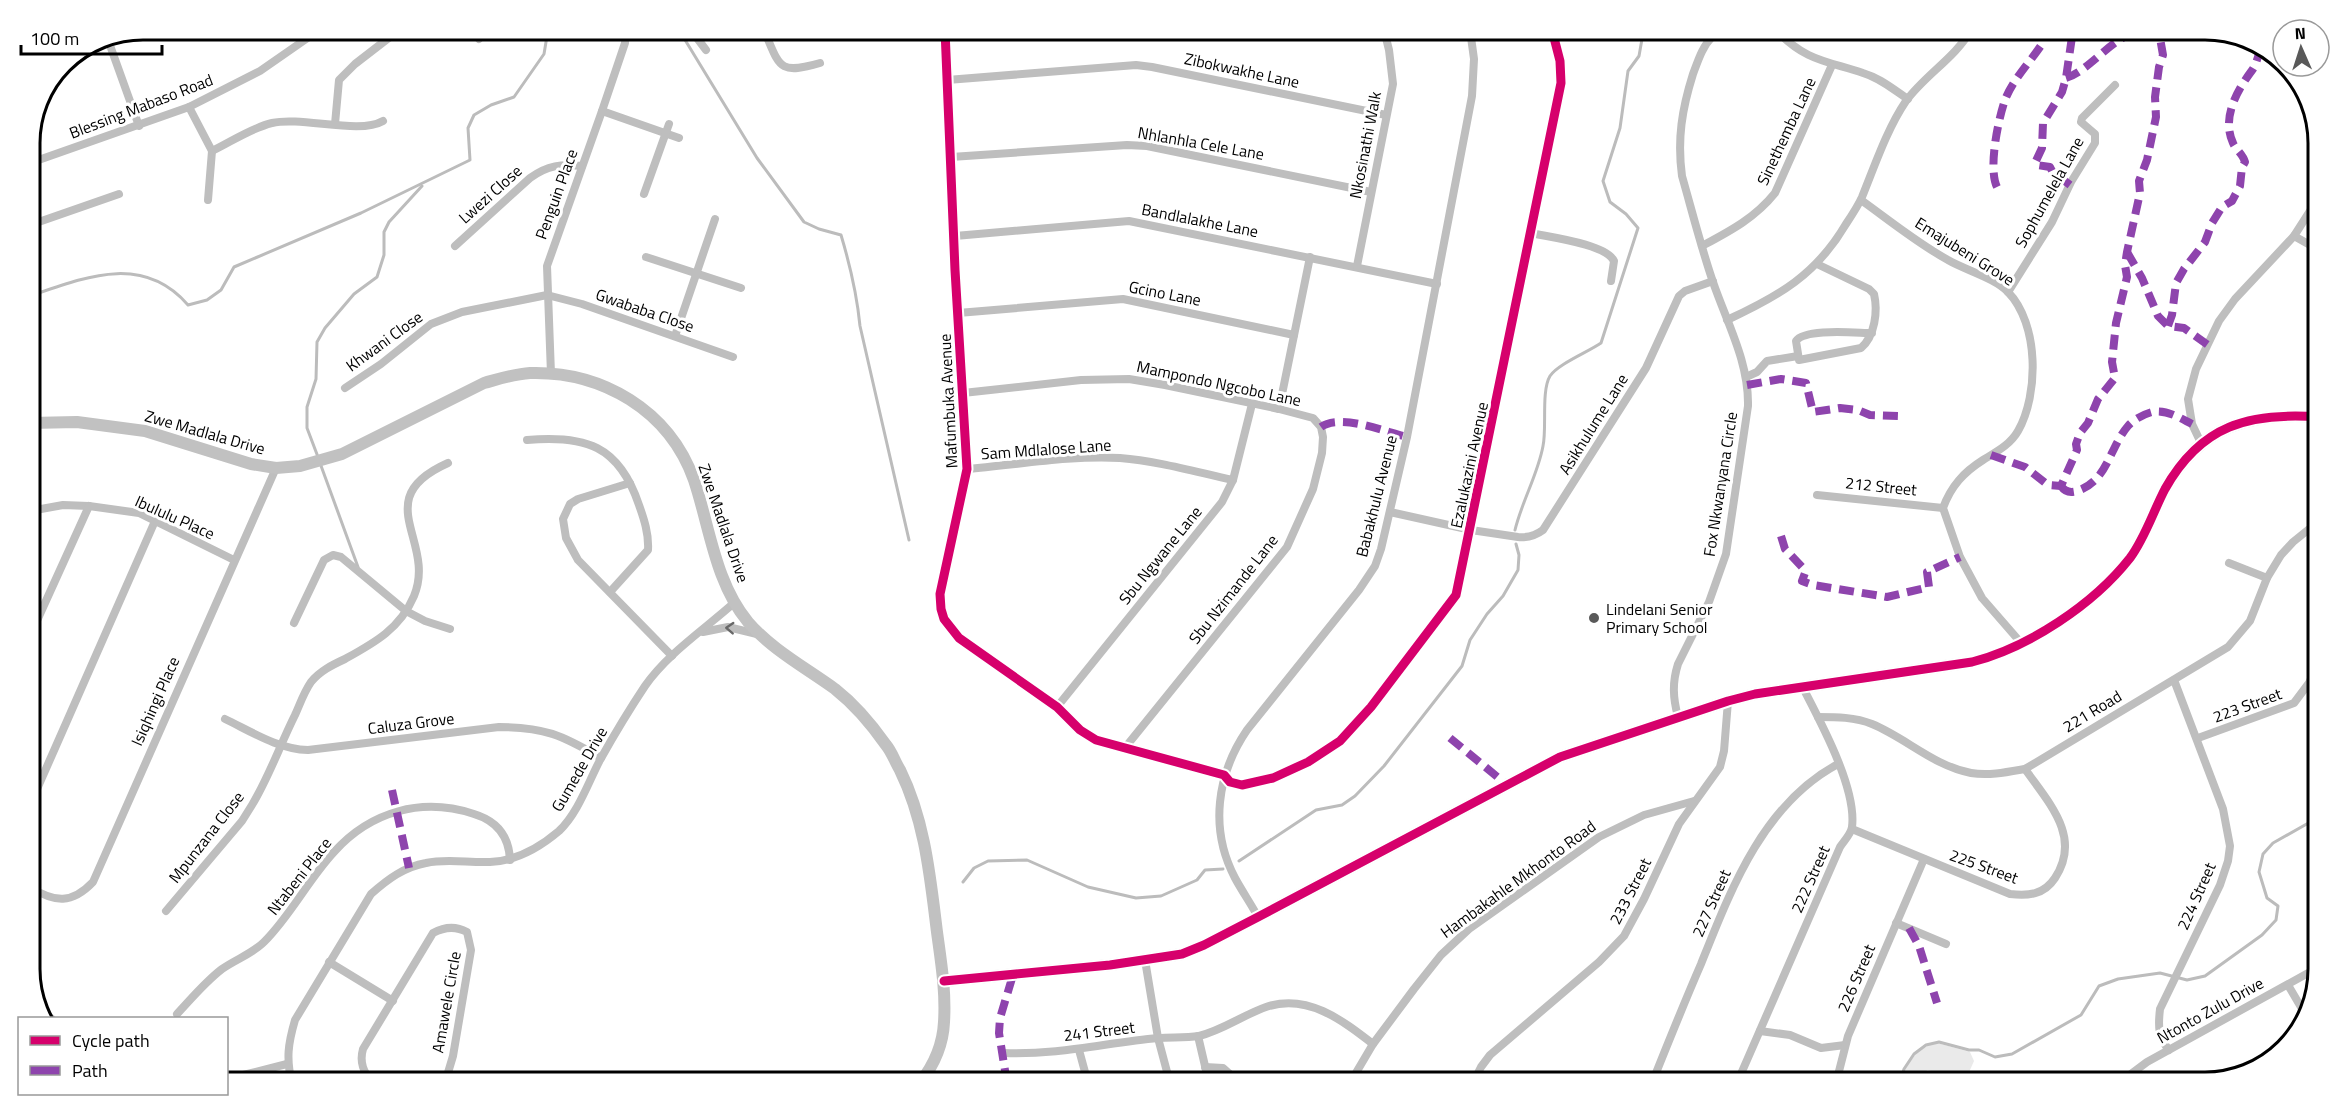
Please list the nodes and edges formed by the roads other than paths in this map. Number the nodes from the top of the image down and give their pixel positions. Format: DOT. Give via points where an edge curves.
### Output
graph roads {
  1 [pos="304,40"];
  2 [pos="386,40"];
  3 [pos="625,40"];
  4 [pos="698,40"];
  5 [pos="769,40"];
  6 [pos="945,40"];
  7 [pos="1386,40"];
  8 [pos="1471,40"];
  9 [pos="1555,40"];
  10 [pos="1708,40"];
  11 [pos="1788,40"];
  12 [pos="1964,40"];
  13 [pos="110,46"];
  14 [pos="706,50"];
  15 [pos="819,63"];
  16 [pos="1832,65"];
  17 [pos="947,80"];
  18 [pos="2115,85"];
  19 [pos="1908,99"];
  20 [pos="189,107"];
  21 [pos="602,111"];
  22 [pos="1386,115"];
  23 [pos="383,121"];
  24 [pos="334,123"];
  25 [pos="669,124"];
  26 [pos="139,126"];
  27 [pos="665,134"];
  28 [pos="679,138"];
  29 [pos="212,152"];
  30 [pos="951,157"];
  31 [pos="41,159"];
  32 [pos="582,166"];
  33 [pos="1371,192"];
  34 [pos="644,194"];
  35 [pos="118,195"];
  36 [pos="208,200"];
  37 [pos="1861,200"];
  38 [pos="2308,214"];
  39 [pos="716,219"];
  40 [pos="41,221"];
  41 [pos="1531,233"];
  42 [pos="955,236"];
  43 [pos="2294,236"];
  44 [pos="2308,244"];
  45 [pos="455,246"];
  46 [pos="1702,246"];
  47 [pos="646,257"];
  48 [pos="1310,257"];
  49 [pos="1817,264"];
  50 [pos="1357,266"];
  51 [pos="695,272"];
  52 [pos="1611,280"];
  53 [pos="1713,281"];
  54 [pos="1437,284"];
  55 [pos="741,288"];
  56 [pos="2008,292"];
  57 [pos="547,296"];
  58 [pos="958,314"];
  59 [pos="1727,320"];
  60 [pos="1872,333"];
  61 [pos="1294,335"];
  62 [pos="675,336"];
  63 [pos="1798,356"];
  64 [pos="733,357"];
  65 [pos="551,374"];
  66 [pos="1746,377"];
  67 [pos="345,388"];
  68 [pos="963,393"];
  69 [pos="1252,404"];
  70 [pos="1279,409"];
  71 [pos="2308,417"];
  72 [pos="41,423"];
  73 [pos="1322,427"];
  74 [pos="527,440"];
  75 [pos="2201,442"];
  76 [pos="448,463"];
  77 [pos="276,468"];
  78 [pos="967,469"];
  79 [pos="1233,480"];
  80 [pos="630,483"];
  81 [pos="1817,495"];
  82 [pos="88,506"];
  83 [pos="1943,508"];
  84 [pos="41,509"];
  85 [pos="1390,512"];
  86 [pos="155,521"];
  87 [pos="1471,530"];
  88 [pos="2308,530"];
  89 [pos="234,560"];
  90 [pos="2229,563"];
  91 [pos="2267,578"];
  92 [pos="610,592"];
  93 [pos="735,602"];
  94 [pos="41,611"];
  95 [pos="406,611"];
  96 [pos="294,622"];
  97 [pos="450,629"];
  98 [pos="699,633"];
  99 [pos="761,635"];
  100 [pos="2022,644"];
  101 [pos="672,656"];
  102 [pos="2174,680"];
  103 [pos="2308,684"];
  104 [pos="1802,686"];
  105 [pos="1728,701"];
  106 [pos="1057,707"];
  107 [pos="1678,717"];
  108 [pos="1818,717"];
  109 [pos="225,719"];
  110 [pos="2198,738"];
  111 [pos="280,746"];
  112 [pos="1124,749"];
  113 [pos="601,758"];
  114 [pos="1838,764"];
  115 [pos="2025,769"];
  116 [pos="1224,776"];
  117 [pos="41,780"];
  118 [pos="1694,801"];
  119 [pos="1852,829"];
  120 [pos="1924,859"];
  121 [pos="510,860"];
  122 [pos="41,892"];
  123 [pos="166,911"];
  124 [pos="1258,917"];
  125 [pos="1896,923"];
  126 [pos="1946,944"];
  127 [pos="1145,960"];
  128 [pos="329,962"];
  129 [pos="2308,974"];
  130 [pos="944,981"];
  131 [pos="2288,985"];
  132 [pos="393,1000"];
  133 [pos="2301,1009"];
  134 [pos="177,1014"];
  135 [pos="1760,1031"];
  136 [pos="1198,1036"];
  137 [pos="1158,1038"];
  138 [pos="1373,1044"];
  139 [pos="1845,1044"];
  140 [pos="1079,1050"];
  141 [pos="2169,1050"];
  142 [pos="1004,1053"];
  143 [pos="287,1064"];
  144 [pos="1205,1067"];
  145 [pos="255,1072"];
  146 [pos="289,1072"];
  147 [pos="364,1072"];
  148 [pos="448,1072"];
  149 [pos="928,1072"];
  150 [pos="1085,1072"];
  151 [pos="1167,1072"];
  152 [pos="1206,1072"];
  153 [pos="1228,1072"];
  154 [pos="1356,1072"];
  155 [pos="1478,1072"];
  156 [pos="1656,1072"];
  157 [pos="1742,1072"];
  158 [pos="1839,1072"];
  159 [pos="2133,1072"];
  1 -- 20 [label="street, Blessing Mabaso Road" via="260,71"];
  2 -- 24 [label="street" via="339,80"];
  3 -- 21 [label="street, Penguin Place"];
  4 -- 14 [label="street"];
  5 -- 15 [label="street" via="786,68"];
  6 -- 17 [label="street, Mafumbuka Avenue"];
  7 -- 22 [label="street, Nkosinathi Walk" via="1393,76"];
  8 -- 54 [label="street, Babakhulu Avenue" via="1472,96"];
  9 -- 41 [label="street, Ezalukazini Avenue" via="1561,83"];
  10 -- 46 [label="street, Fox Nkwanyana Circle" via="1699,58 1680,129 1682,176"];
  11 -- 16 [label="street"];
  12 -- 19 [label="street"];
  13 -- 26 [label="street"];
  16 -- 19 [label="street" via="1876,78"];
  16 -- 46 [label="street, Sinethemba Lane" via="1775,193 1749,219"];
  17 -- 22 [label="street, Zibokwakhe Lane" via="1144,66"];
  17 -- 30 [label="street, Mafumbuka Avenue"];
  18 -- 56 [label="street, Sophumelela Lane" via="2082,117 2081,122 2095,134 2095,142 2040,243"];
  19 -- 37 [label="street"];
  20 -- 26 [label="street, Blessing Mabaso Road"];
  20 -- 29 [label="street"];
  21 -- 27 [label="street"];
  21 -- 32 [label="street, Penguin Place"];
  22 -- 33 [label="street, Nkosinathi Walk"];
  23 -- 24 [label="street" via="373,127"];
  24 -- 29 [label="street" via="272,123"];
  25 -- 27 [label="street"];
  26 -- 31 [label="street, Blessing Mabaso Road"];
  27 -- 28 [label="street"];
  27 -- 34 [label="street"];
  29 -- 36 [label="street"];
  30 -- 33 [label="street, Nhlanhla Cele Lane" via="1147,146"];
  30 -- 42 [label="street, Mafumbuka Avenue"];
  32 -- 45 [label="street, Lwezi Close" via="559,164 543,169"];
  32 -- 57 [label="street, Penguin Place" via="547,266"];
  33 -- 50 [label="street, Nkosinathi Walk"];
  35 -- 40 [label="street"];
  37 -- 49 [label="street"];
  37 -- 56 [label="street, Emajubeni Grove" via="1947,260"];
  38 -- 43 [label="street"];
  39 -- 51 [label="street"];
  41 -- 52 [label="street" via="1609,254 1614,261"];
  41 -- 87 [label="street, Ezalukazini Avenue"];
  42 -- 48 [label="street, Bandlalakhe Lane" via="1129,221"];
  42 -- 58 [label="street, Mafumbuka Avenue"];
  43 -- 44 [label="street"];
  43 -- 75 [label="street" via="2224,313 2196,369 2190,385 2189,410"];
  46 -- 53 [label="street, Fox Nkwanyana Circle"];
  47 -- 51 [label="street"];
  48 -- 50 [label="street, Bandlalakhe Lane"];
  48 -- 61 [label="street"];
  49 -- 59 [label="street" via="1778,295"];
  49 -- 60 [label="street" via="1874,294"];
  50 -- 54 [label="street, Bandlalakhe Lane"];
  51 -- 55 [label="street"];
  51 -- 62 [label="street"];
  53 -- 59 [label="street, Fox Nkwanyana Circle"];
  53 -- 87 [label="street, Asikhulume Lane" via="1679,296 1646,368 1543,530 1525,538"];
  54 -- 85 [label="street, Babakhulu Avenue"];
  56 -- 83 [label="street, Emajubeni Grove" via="2030,339 2032,375 2027,407 2018,432 1958,480"];
  57 -- 62 [label="street, Gwababa Close"];
  57 -- 65 [label="street, Penguin Place"];
  57 -- 67 [label="street, Khwani Close" via="462,312 431,324"];
  58 -- 61 [label="street, Gcino Lane" via="1124,299"];
  58 -- 68 [label="street, Mafumbuka Avenue"];
  59 -- 66 [label="street, Fox Nkwanyana Circle"];
  60 -- 63 [label="street" via="1863,346 1848,352 1802,361"];
  60 -- 63 [label="street" via="1800,336 1796,341"];
  61 -- 70 [label="street"];
  62 -- 64 [label="street, Gwababa Close"];
  63 -- 66 [label="street" via="1767,361"];
  65 -- 77 [label="street, Zwe Madlala Drive" via="529,373 483,383 342,454 300,466"];
  65 -- 93 [label="street, Zwe Madlala Drive" via="601,383 650,414 668,435 694,480 719,567"];
  66 -- 107 [label="street, Fox Nkwanyana Circle" via="1747,412 1730,535 1717,584 1674,677"];
  68 -- 69 [label="street, Mampondo Ngcobo Lane" via="1106,378 1165,385"];
  68 -- 78 [label="street, Mafumbuka Avenue"];
  69 -- 70 [label="street, Mampondo Ngcobo Lane"];
  69 -- 79 [label="street, Sbu Ngwane Lane"];
  70 -- 73 [label="street, Mampondo Ngcobo Lane" via="1312,418"];
  71 -- 75 [label="street" via="2246,420"];
  72 -- 77 [label="street, Zwe Madlala Drive" via="77,422 145,431"];
  73 -- 112 [label="street, Sbu Nzimande Lane" via="1322,453 1313,489 1287,547"];
  74 -- 80 [label="street" via="556,437 586,443 611,458"];
  75 -- 100 [label="street" via="2180,466 2129,559 2077,608"];
  76 -- 95 [label="street, Mpunzana Close" via="423,476 408,498 418,570 416,591"];
  77 -- 89 [label="street, Isiqhingi Place"];
  78 -- 79 [label="street, Sam Mdlalose Lane" via="1120,458"];
  78 -- 106 [label="street, Mafumbuka Avenue" via="940,594 944,619 959,638"];
  79 -- 106 [label="street, Sbu Ngwane Lane" via="1222,502"];
  80 -- 92 [label="street" via="645,524 648,550"];
  80 -- 92 [label="street" via="578,499 570,504 562,519 571,551"];
  81 -- 83 [label="street, 212 Street"];
  82 -- 84 [label="street, Ibululu Place"];
  82 -- 86 [label="street, Ibululu Place" via="128,511"];
  82 -- 94 [label="street"];
  83 -- 100 [label="street" via="1960,557 1982,598"];
  85 -- 87 [label="street, Asikhulume Lane"];
  85 -- 116 [label="street, Babakhulu Avenue" via="1381,549 1368,578 1246,730 1234,748"];
  86 -- 89 [label="street, Ibululu Place"];
  86 -- 117 [label="street"];
  87 -- 116 [label="street, Ezalukazini Avenue" via="1456,595 1347,734 1308,762 1273,778 1242,785"];
  88 -- 91 [label="street, 221 Road" via="2281,555"];
  89 -- 122 [label="street, Isiqhingi Place" via="93,882 72,899 57,899"];
  90 -- 91 [label="street"];
  91 -- 102 [label="street, 221 Road" via="2250,621 2228,647"];
  92 -- 101 [label="street"];
  93 -- 98 [label="street, Gumede Drive"];
  93 -- 99 [label="street, Zwe Madlala Drive"];
  95 -- 96 [label="street" via="341,557 333,555 324,560"];
  95 -- 97 [label="street"];
  95 -- 111 [label="street, Mpunzana Close" via="390,633 318,675 306,691"];
  99 -- 98 [label="street, one-way" via="728,627"];
  98 -- 101 [label="street, Gumede Drive"];
  99 -- 130 [label="street, Zwe Madlala Drive" via="844,696 888,747 909,789 922,829"];
  100 -- 104 [label="street" via="1998,656 1972,662"];
  101 -- 113 [label="street, Gumede Drive" via="646,685"];
  102 -- 110 [label="street, 224 Street"];
  102 -- 115 [label="street, 221 Road"];
  103 -- 110 [label="street, 223 Street" via="2294,703"];
  104 -- 105 [label="street"];
  104 -- 108 [label="street"];
  105 -- 107 [label="street"];
  105 -- 118 [label="street, 233 Street" via="1720,767"];
  106 -- 112 [label="street, Mafumbuka Avenue" via="1088,736"];
  107 -- 124 [label="street" via="1560,757"];
  108 -- 114 [label="street"];
  108 -- 115 [label="street, 221 Road" via="1872,724 1954,769 1973,774"];
  109 -- 111 [label="street, Caluza Grove"];
  110 -- 141 [label="street, 224 Street" via="2223,809 2228,861 2160,1009 2161,1040"];
  111 -- 113 [label="street, Caluza Grove" via="321,750 524,727 566,738"];
  111 -- 123 [label="street, Mpunzana Close" via="242,821"];
  112 -- 116 [label="street, Mafumbuka Avenue"];
  113 -- 121 [label="street, Gumede Drive" via="568,820 533,850"];
  114 -- 119 [label="street" via="1849,798"];
  114 -- 156 [label="street, 227 Street" via="1818,774 1792,797 1745,862"];
  115 -- 120 [label="street, 225 Street" via="2057,815 2065,835 2067,851 2053,882 2026,896 2010,894"];
  116 -- 124 [label="street, Babakhulu Avenue" via="1220,836 1234,877"];
  118 -- 138 [label="street, Hambakahle Mkhonto Road" via="1644,815 1599,837 1469,929 1441,955"];
  118 -- 155 [label="street, 233 Street" via="1624,936 1490,1055"];
  119 -- 120 [label="street, 225 Street"];
  119 -- 135 [label="street, 222 Street" via="1840,847"];
  120 -- 125 [label="street, 226 Street"];
  121 -- 128 [label="street, Gumede Drive" via="439,861 409,868 389,878 371,894"];
  121 -- 134 [label="street, Ntabeni Place" via="509,847 496,825 464,811 431,805 373,821 333,852 262,944 210,978"];
  124 -- 127 [label="street" via="1182,954"];
  125 -- 126 [label="street"];
  125 -- 139 [label="street, 226 Street"];
  127 -- 130 [label="street"];
  127 -- 137 [label="street"];
  128 -- 132 [label="street"];
  128 -- 143 [label="street, Gumede Drive" via="295,1020"];
  129 -- 131 [label="street, Ntonto Zulu Drive"];
  130 -- 149 [label="street, Zwe Madlala Drive" via="940,1047"];
  131 -- 133 [label="street"];
  131 -- 141 [label="street, Ntonto Zulu Drive"];
  132 -- 147 [label="street, Amawele Circle" via="363,1049"];
  132 -- 148 [label="street, Amawele Circle" via="433,933 452,928 467,932 471,950"];
  135 -- 139 [label="street" via="1790,1035 1821,1048"];
  135 -- 157 [label="street, 222 Street"];
  136 -- 137 [label="street, 241 Street"];
  136 -- 138 [label="street, 241 Street" via="1266,1007 1292,1005 1329,1013"];
  136 -- 144 [label="street"];
  137 -- 140 [label="street, 241 Street"];
  137 -- 151 [label="street"];
  138 -- 154 [label="street, Hambakahle Mkhonto Road"];
  139 -- 158 [label="street, 226 Street"];
  140 -- 142 [label="street, 241 Street"];
  140 -- 150 [label="street"];
  141 -- 159 [label="street, Ntonto Zulu Drive"];
  143 -- 145 [label="street"];
  143 -- 146 [label="street, Gumede Drive"];
  144 -- 152 [label="street"];
  144 -- 153 [label="street"];
}
